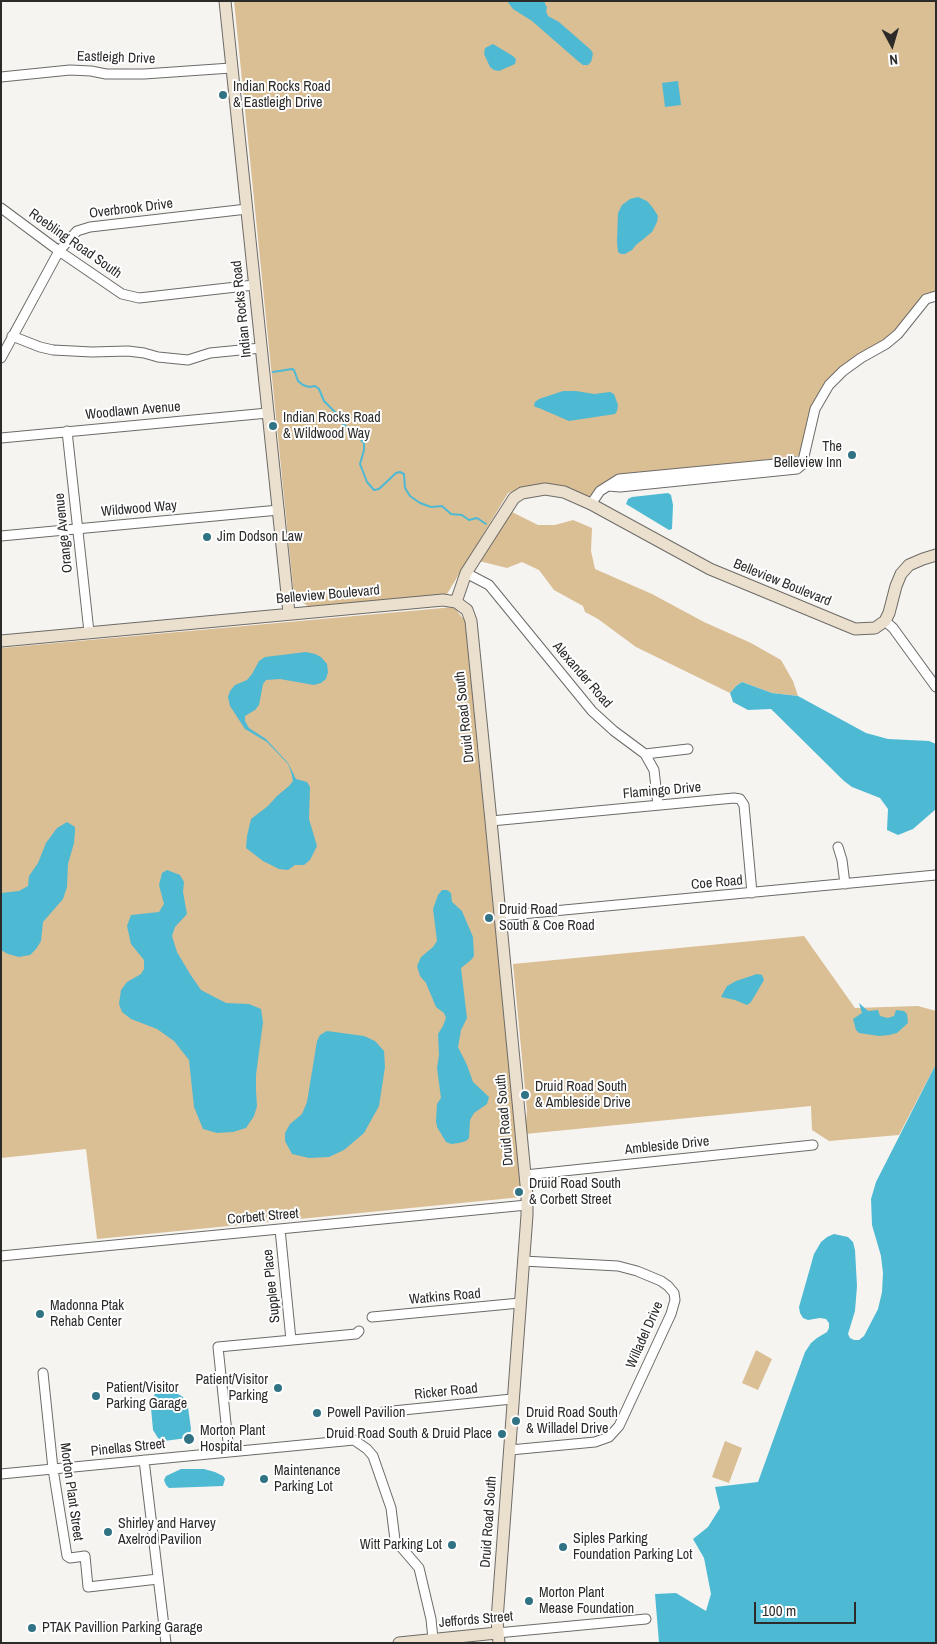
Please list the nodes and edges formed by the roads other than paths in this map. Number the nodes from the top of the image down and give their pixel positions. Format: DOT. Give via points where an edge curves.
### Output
graph roads {
  1 [pos="225,1"];
  2 [pos="231,68"];
  3 [pos="1,77"];
  4 [pos="1,208"];
  5 [pos="247,210"];
  6 [pos="59,251"];
  7 [pos="254,285"];
  8 [pos="936,296"];
  9 [pos="12,336"];
  10 [pos="261,348"];
  11 [pos="1,358"];
  12 [pos="268,413"];
  13 [pos="67,431"];
  14 [pos="1,438"];
  15 [pos="591,504"];
  16 [pos="278,510"];
  17 [pos="77,529"];
  18 [pos="1,536"];
  19 [pos="936,555"];
  20 [pos="466,573"];
  21 [pos="456,602"];
  22 [pos="289,613"];
  23 [pos="885,621"];
  24 [pos="89,632"];
  25 [pos="1,641"];
  26 [pos="936,687"];
  27 [pos="688,749"];
  28 [pos="645,754"];
  29 [pos="658,805"];
  30 [pos="491,822"];
  31 [pos="838,847"];
  32 [pos="936,875"];
  33 [pos="845,884"];
  34 [pos="752,893"];
  35 [pos="500,916"];
  36 [pos="813,1145"];
  37 [pos="525,1175"];
  38 [pos="527,1205"];
  39 [pos="280,1229"];
  40 [pos="1,1256"];
  41 [pos="523,1261"];
  42 [pos="520,1303"];
  43 [pos="372,1317"];
  44 [pos="359,1331"];
  45 [pos="292,1340"];
  46 [pos="43,1372"];
  47 [pos="512,1399"];
  48 [pos="383,1412"];
  49 [pos="510,1450"];
  50 [pos="229,1452"];
  51 [pos="144,1460"];
  52 [pos="53,1469"];
  53 [pos="1,1474"];
  54 [pos="158,1580"];
  55 [pos="646,1619"];
  56 [pos="498,1638"];
  57 [pos="433,1640"];
  58 [pos="166,1643"];
  59 [pos="399,1643"];
  1 -- 2 [label="street, Indian Rocks Road"];
  2 -- 3 [label="street, Eastleigh Drive" via="144,74 70,70"];
  2 -- 5 [label="street, Indian Rocks Road"];
  4 -- 6 [label="street, Roebling Road South"];
  5 -- 6 [label="street, Overbrook Drive" via="90,227 78,231"];
  5 -- 7 [label="street, Indian Rocks Road"];
  6 -- 7 [label="street, Roebling Road South" via="122,294 139,298"];
  6 -- 9 [label="street, Overbrook Drive"];
  7 -- 10 [label="street, Indian Rocks Road"];
  8 -- 15 [label="street" via="926,299 886,344 861,358 829,385 815,409 802,465 778,463 619,479 600,491"];
  9 -- 10 [label="street" via="53,350 144,352 188,360 216,352"];
  9 -- 11 [label="street, Overbrook Drive"];
  10 -- 12 [label="street, Indian Rocks Road"];
  12 -- 13 [label="street, Woodlawn Avenue"];
  12 -- 16 [label="street, Indian Rocks Road"];
  13 -- 14 [label="street, Woodlawn Avenue"];
  13 -- 17 [label="street, Orange Avenue"];
  15 -- 20 [label="street, Belleview Boulevard" via="564,492 546,489 522,493 514,498"];
  15 -- 23 [label="street, Belleview Boulevard" via="710,569 847,626 864,630"];
  16 -- 17 [label="street, Wildwood Way"];
  16 -- 22 [label="street, Indian Rocks Road"];
  17 -- 18 [label="street, Wildwood Way"];
  17 -- 24 [label="street, Orange Avenue"];
  19 -- 23 [label="street" via="909,565 901,574"];
  20 -- 21 [label="street, Belleview Boulevard"];
  20 -- 28 [label="street, Alexander Road" via="489,585 592,711"];
  21 -- 22 [label="street, Belleview Boulevard" via="443,600"];
  21 -- 30 [label="street, Druid Road South" via="467,610 470,621"];
  22 -- 24 [label="street, Belleview Boulevard"];
  23 -- 26 [label="street"];
  24 -- 25 [label="street, Belleview Boulevard"];
  27 -- 28 [label="street"];
  28 -- 29 [label="street" via="654,770"];
  29 -- 30 [label="street, Flamingo Drive"];
  29 -- 34 [label="street, Flamingo Drive" via="740,799 744,804"];
  30 -- 35 [label="street, Druid Road South"];
  31 -- 33 [label="street"];
  32 -- 33 [label="street, Coe Road"];
  33 -- 34 [label="street, Coe Road"];
  34 -- 35 [label="street, Coe Road"];
  35 -- 37 [label="street, Druid Road South"];
  36 -- 37 [label="street, Ambleside Drive"];
  37 -- 38 [label="street, Druid Road South"];
  38 -- 39 [label="street, Corbett Street"];
  38 -- 41 [label="street, Druid Road South"];
  39 -- 40 [label="street, Corbett Street"];
  39 -- 45 [label="street, Supplee Place"];
  41 -- 42 [label="street, Druid Road South"];
  41 -- 49 [label="street, Willadel Drive" via="618,1266 668,1286 675,1300 619,1426 609,1437 595,1442"];
  42 -- 43 [label="street, Watkins Road"];
  42 -- 47 [label="street, Druid Road South"];
  44 -- 45 [label="street" via="356,1334"];
  45 -- 50 [label="street" via="218,1347"];
  46 -- 52 [label="street, Morton Plant Street"];
  47 -- 48 [label="street, Ricker Road"];
  47 -- 49 [label="street, Druid Road South"];
  49 -- 56 [label="street, Druid Road South"];
  50 -- 51 [label="street, Pinellas Street"];
  50 -- 57 [label="street, Pinellas Street" via="347,1440 367,1449 373,1456 391,1508 395,1540 419,1568"];
  51 -- 52 [label="street, Pinellas Street"];
  51 -- 54 [label="street"];
  52 -- 53 [label="street, Pinellas Street"];
  52 -- 54 [label="street, Morton Plant Street" via="65,1553 70,1558 85,1556 88,1587"];
  54 -- 58 [label="street"];
  55 -- 56 [label="street, Jeffords Street"];
  56 -- 57 [label="street, Jeffords Street"];
  57 -- 59 [label="street, Jeffords Street"];
}
